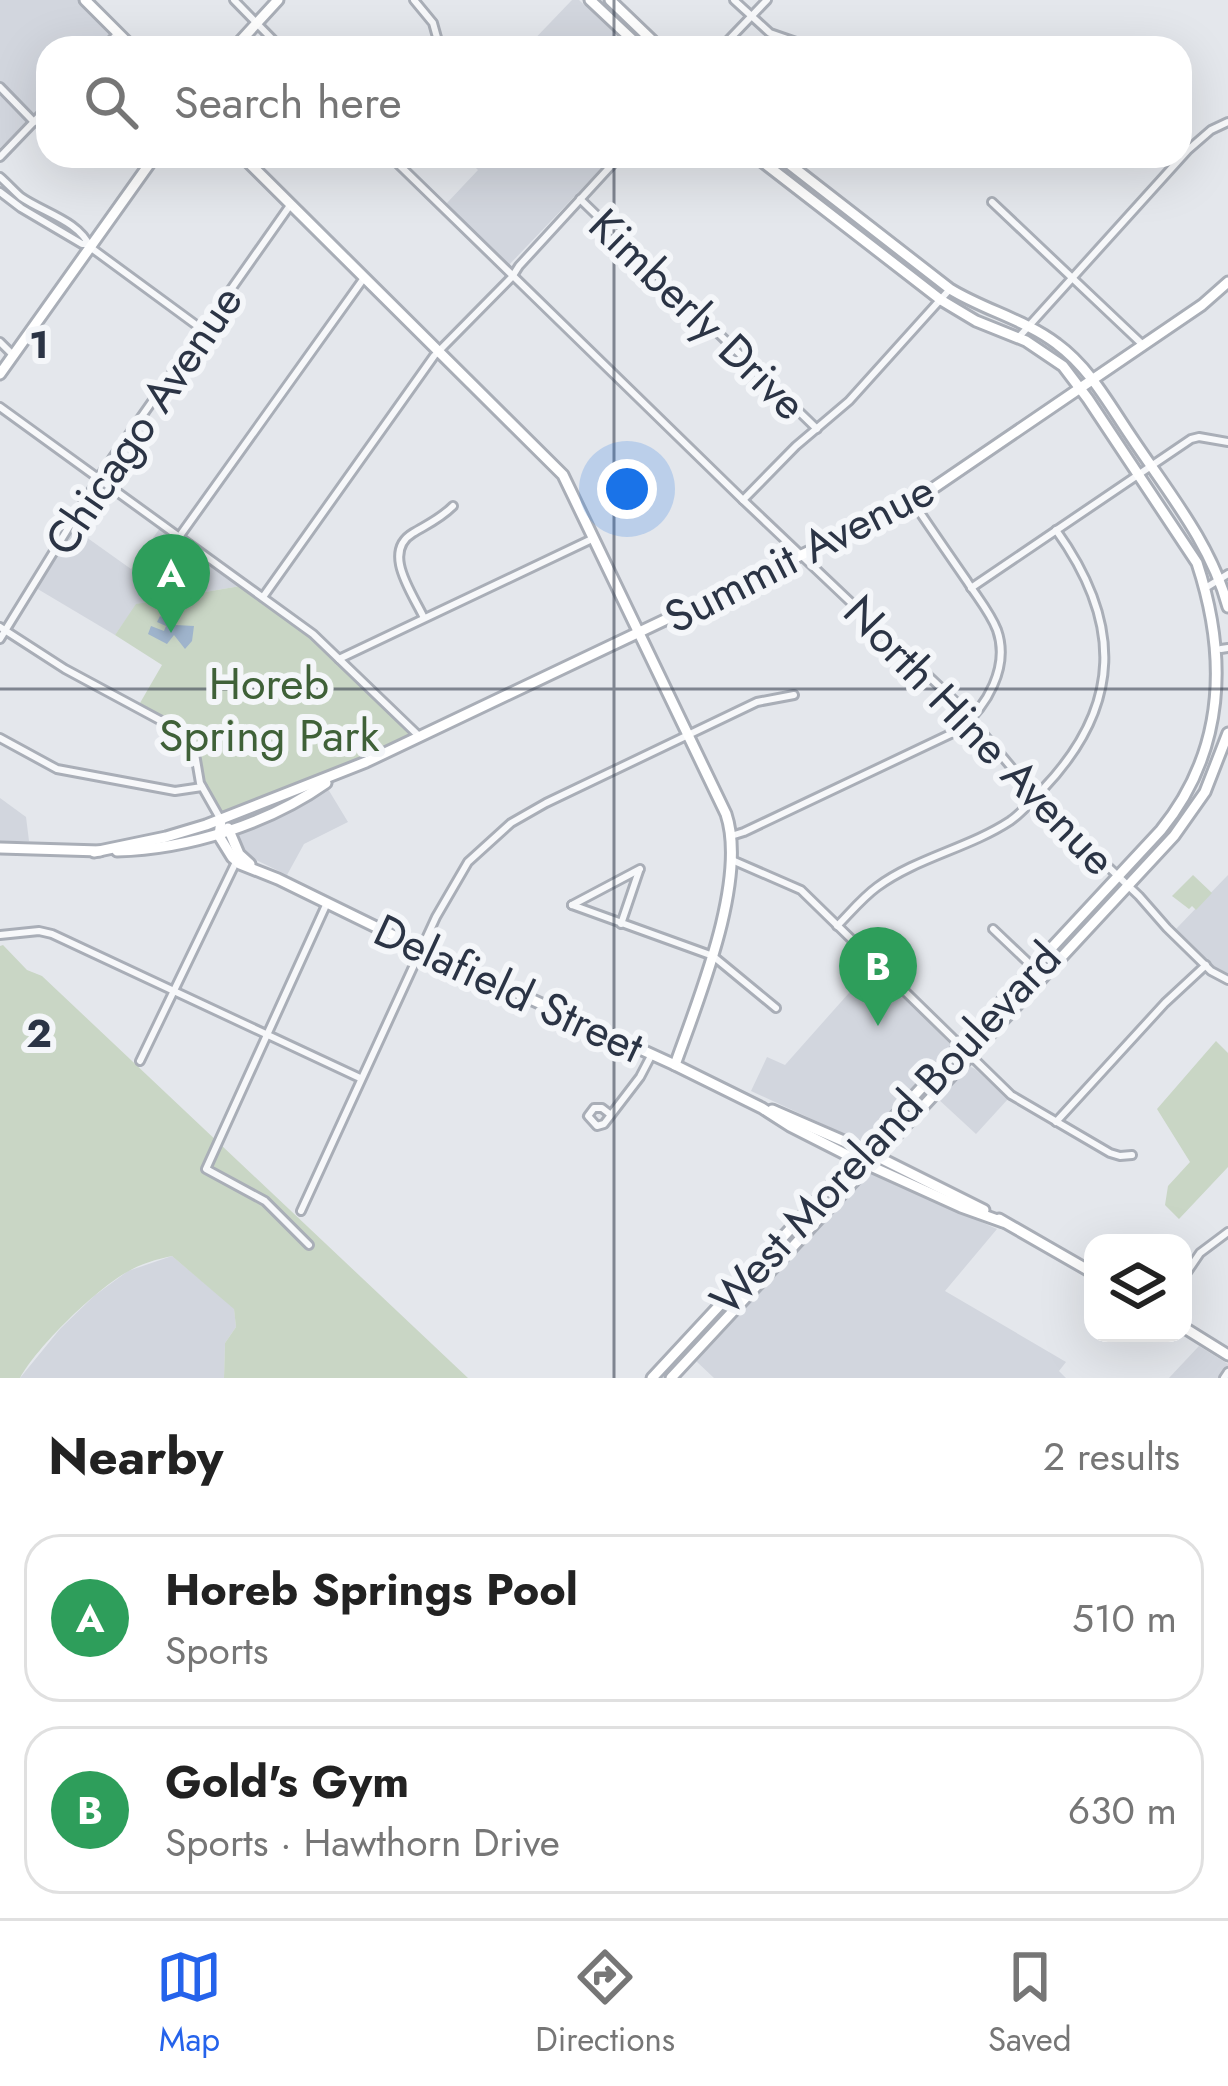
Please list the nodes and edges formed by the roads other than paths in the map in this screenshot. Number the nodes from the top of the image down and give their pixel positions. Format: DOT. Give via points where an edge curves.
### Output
graph roads {
  1 [pos="85,0"];
  2 [pos="234,0"];
  3 [pos="278,0"];
  4 [pos="414,0"];
  5 [pos="590,0"];
  6 [pos="610,0"];
  7 [pos="734,0"];
  8 [pos="767,0"];
  9 [pos="751,16"];
  10 [pos="256,23"];
  11 [pos="118,33"];
  12 [pos="115,36"];
  13 [pos="121,36"];
  14 [pos="245,36"];
  15 [pos="269,36"];
  16 [pos="436,36"];
  17 [pos="628,36"];
  18 [pos="648,36"];
  19 [pos="733,36"];
  20 [pos="779,36"];
  21 [pos="0,87"];
  22 [pos="34,122"];
  23 [pos="1228,122"];
  24 [pos="1192,146"];
  25 [pos="0,157"];
  26 [pos="145,168"];
  27 [pos="254,168"];
  28 [pos="402,168"];
  29 [pos="609,168"];
  30 [pos="770,168"];
  31 [pos="794,168"];
  32 [pos="1172,168"];
  33 [pos="0,177"];
  34 [pos="0,191"];
  35 [pos="580,200"];
  36 [pos="992,202"];
  37 [pos="291,205"];
  38 [pos="89,246"];
  39 [pos="1072,276"];
  40 [pos="364,278"];
  41 [pos="512,278"];
  42 [pos="1228,283"];
  43 [pos="950,289"];
  44 [pos="941,300"];
  45 [pos="1026,326"];
  46 [pos="203,329"];
  47 [pos="1018,338"];
  48 [pos="0,342"];
  49 [pos="1143,345"];
  50 [pos="1064,349"];
  51 [pos="439,351"];
  52 [pos="14,355"];
  53 [pos="1054,359"];
  54 [pos="0,374"];
  55 [pos="1092,380"];
  56 [pos="1081,388"];
  57 [pos="0,407"];
  58 [pos="1117,417"];
  59 [pos="1106,425"];
  60 [pos="817,429"];
  61 [pos="1228,442"];
  62 [pos="1151,466"];
  63 [pos="1139,474"];
  64 [pos="98,479"];
  65 [pos="743,500"];
  66 [pos="913,502"];
  67 [pos="452,506"];
  68 [pos="1056,530"];
  69 [pos="179,537"];
  70 [pos="594,538"];
  71 [pos="802,555"];
  72 [pos="1224,577"];
  73 [pos="1207,587"];
  74 [pos="971,588"];
  75 [pos="262,597"];
  76 [pos="1228,607"];
  77 [pos="424,618"];
  78 [pos="2,628"];
  79 [pos="639,633"];
  80 [pos="0,639"];
  81 [pos="1224,649"];
  82 [pos="339,659"];
  83 [pos="794,695"];
  84 [pos="971,718"];
  85 [pos="688,735"];
  86 [pos="420,737"];
  87 [pos="0,738"];
  88 [pos="1211,739"];
  89 [pos="1227,740"];
  90 [pos="340,772"];
  91 [pos="202,787"];
  92 [pos="1036,796"];
  93 [pos="221,820"];
  94 [pos="225,833"];
  95 [pos="731,836"];
  96 [pos="0,848"];
  97 [pos="94,852"];
  98 [pos="732,860"];
  99 [pos="236,862"];
  100 [pos="256,870"];
  101 [pos="1118,877"];
  102 [pos="1128,886"];
  103 [pos="1100,897"];
  104 [pos="327,903"];
  105 [pos="1110,907"];
  106 [pos="621,924"];
  107 [pos="837,926"];
  108 [pos="993,929"];
  109 [pos="0,935"];
  110 [pos="422,949"];
  111 [pos="713,956"];
  112 [pos="1205,965"];
  113 [pos="1034,968"];
  114 [pos="1044,978"];
  115 [pos="1228,980"];
  116 [pos="173,991"];
  117 [pos="776,1008"];
  118 [pos="267,1034"];
  119 [pos="960,1047"];
  120 [pos="652,1054"];
  121 [pos="970,1057"];
  122 [pos="140,1060"];
  123 [pos="676,1065"];
  124 [pos="361,1078"];
  125 [pos="926,1084"];
  126 [pos="936,1094"];
  127 [pos="611,1114"];
  128 [pos="894,1118"];
  129 [pos="1057,1121"];
  130 [pos="904,1127"];
  131 [pos="828,1139"];
  132 [pos="864,1150"];
  133 [pos="1132,1155"];
  134 [pos="855,1159"];
  135 [pos="873,1161"];
  136 [pos="819,1198"];
  137 [pos="830,1208"];
  138 [pos="302,1211"];
  139 [pos="795,1224"];
  140 [pos="1228,1232"];
  141 [pos="806,1233"];
  142 [pos="309,1246"];
  143 [pos="1192,1265"];
  144 [pos="1084,1268"];
  145 [pos="742,1281"];
  146 [pos="752,1291"];
  147 [pos="1192,1333"];
  148 [pos="690,1338"];
  149 [pos="700,1347"];
  150 [pos="1228,1355"];
  151 [pos="652,1378"];
  152 [pos="671,1378"];
  1 -- 11 [label="street"];
  2 -- 10 [label="street"];
  3 -- 10 [label="street"];
  4 -- 16 [label="street"];
  5 -- 17 [label="street"];
  6 -- 18 [label="street"];
  7 -- 9 [label="street"];
  8 -- 9 [label="street"];
  9 -- 19 [label="street"];
  9 -- 20 [label="street"];
  10 -- 14 [label="street"];
  10 -- 15 [label="street"];
  11 -- 12 [label="street"];
  11 -- 13 [label="street"];
  21 -- 22 [label="street"];
  22 -- 25 [label="street"];
  23 -- 24 [label="street"];
  26 -- 38 [label="street"];
  27 -- 37 [label="street"];
  28 -- 41 [label="street, North Hine Avenue"];
  29 -- 35 [label="street"];
  30 -- 44 [label="street, West Moreland Boulevard"];
  31 -- 43 [label="street"];
  32 -- 39 [label="street"];
  33 -- 38 [label="street"];
  34 -- 38 [label="street"];
  35 -- 41 [label="street"];
  35 -- 60 [label="street, Kimberly Drive"];
  36 -- 39 [label="street"];
  37 -- 40 [label="street"];
  37 -- 46 [label="street, Chicago Avenue"];
  38 -- 46 [label="street"];
  38 -- 52 [label="street"];
  39 -- 45 [label="street"];
  39 -- 49 [label="street"];
  40 -- 51 [label="street"];
  40 -- 69 [label="street"];
  41 -- 51 [label="street"];
  41 -- 65 [label="street, North Hine Avenue"];
  42 -- 49 [label="street, Summit Avenue"];
  43 -- 44 [label="street"];
  43 -- 45 [label="street"];
  44 -- 47 [label="street, West Moreland Boulevard"];
  44 -- 60 [label="street"];
  45 -- 47 [label="street"];
  45 -- 50 [label="street"];
  46 -- 64 [label="street, Chicago Avenue"];
  47 -- 53 [label="street, West Moreland Boulevard"];
  48 -- 52 [label="street"];
  49 -- 55 [label="street, Summit Avenue"];
  50 -- 53 [label="street"];
  50 -- 55 [label="street"];
  51 -- 70 [label="street" via="561,472"];
  51 -- 75 [label="street"];
  52 -- 54 [label="street"];
  53 -- 56 [label="street, West Moreland Boulevard"];
  55 -- 56 [label="street, Summit Avenue"];
  55 -- 58 [label="street"];
  56 -- 59 [label="street, West Moreland Boulevard"];
  56 -- 66 [label="street, Summit Avenue"];
  57 -- 64 [label="street"];
  58 -- 59 [label="street"];
  58 -- 62 [label="street"];
  59 -- 63 [label="street, West Moreland Boulevard"];
  60 -- 65 [label="street"];
  61 -- 62 [label="street" via="1195,438"];
  62 -- 63 [label="street"];
  62 -- 72 [label="street"];
  63 -- 68 [label="street"];
  63 -- 73 [label="street, West Moreland Boulevard"];
  64 -- 69 [label="street"];
  64 -- 78 [label="street, Chicago Avenue"];
  65 -- 71 [label="street, North Hine Avenue"];
  66 -- 71 [label="street, Summit Avenue"];
  66 -- 74 [label="street"];
  67 -- 77 [label="street" via="400,547 400,566"];
  68 -- 74 [label="street"];
  68 -- 92 [label="street" via="1095,598 1103,668 1085,734"];
  69 -- 75 [label="street"];
  70 -- 77 [label="street"];
  70 -- 79 [label="street"];
  71 -- 79 [label="street, Summit Avenue"];
  71 -- 84 [label="street, North Hine Avenue"];
  72 -- 73 [label="street"];
  72 -- 76 [label="street"];
  73 -- 81 [label="street, West Moreland Boulevard"];
  74 -- 84 [label="street" via="995,626 1001,656"];
  75 -- 82 [label="street"];
  77 -- 82 [label="street"];
  78 -- 80 [label="street, Chicago Avenue"];
  78 -- 91 [label="street" via="182,732"];
  79 -- 85 [label="street"];
  79 -- 86 [label="street, Summit Avenue"];
  81 -- 88 [label="street, West Moreland Boulevard"];
  82 -- 86 [label="street"];
  83 -- 85 [label="street" via="757,702"];
  84 -- 92 [label="street, North Hine Avenue"];
  84 -- 95 [label="street"];
  85 -- 95 [label="street"];
  85 -- 110 [label="street" via="496,834 458,875"];
  86 -- 90 [label="street, Summit Avenue"];
  87 -- 91 [label="street" via="57,769 175,791"];
  88 -- 89 [label="street"];
  88 -- 101 [label="street, West Moreland Boulevard" via="1181,803"];
  89 -- 102 [label="street, West Moreland Boulevard" via="1194,810"];
  90 -- 93 [label="street, Summit Avenue"];
  90 -- 94 [label="street, Summit Avenue"];
  91 -- 93 [label="street"];
  92 -- 101 [label="street, North Hine Avenue"];
  92 -- 107 [label="street" via="1009,822 881,884"];
  93 -- 94 [label="street"];
  93 -- 97 [label="street"];
  94 -- 97 [label="street"];
  94 -- 99 [label="street"];
  94 -- 100 [label="street"];
  95 -- 98 [label="street"];
  96 -- 97 [label="street"];
  98 -- 107 [label="street" via="797,887"];
  98 -- 111 [label="street"];
  99 -- 100 [label="street, Delafield Street"];
  99 -- 116 [label="street"];
  100 -- 104 [label="street, Delafield Street"];
  101 -- 102 [label="street, North Hine Avenue"];
  101 -- 103 [label="street, West Moreland Boulevard"];
  102 -- 105 [label="street, West Moreland Boulevard"];
  102 -- 112 [label="street, North Hine Avenue"];
  103 -- 105 [label="street"];
  103 -- 113 [label="street, West Moreland Boulevard"];
  104 -- 110 [label="street, Delafield Street"];
  104 -- 118 [label="street"];
  105 -- 114 [label="street, West Moreland Boulevard"];
  106 -- 106 [label="street" via="572,905 640,868 634,882"];
  106 -- 111 [label="street"];
  107 -- 119 [label="street"];
  108 -- 113 [label="street"];
  109 -- 116 [label="street" via="44,931"];
  110 -- 120 [label="street, Delafield Street"];
  110 -- 124 [label="street"];
  111 -- 117 [label="street"];
  111 -- 123 [label="street"];
  112 -- 115 [label="street, North Hine Avenue"];
  112 -- 129 [label="street"];
  113 -- 114 [label="street"];
  113 -- 119 [label="street, West Moreland Boulevard"];
  114 -- 121 [label="street, West Moreland Boulevard"];
  116 -- 118 [label="street"];
  116 -- 122 [label="street"];
  118 -- 124 [label="street"];
  118 -- 142 [label="street" via="206,1169 265,1201"];
  119 -- 121 [label="street"];
  119 -- 125 [label="street, West Moreland Boulevard"];
  120 -- 123 [label="street, Delafield Street"];
  120 -- 127 [label="street"];
  121 -- 126 [label="street, West Moreland Boulevard"];
  121 -- 129 [label="street"];
  123 -- 131 [label="street, Delafield Street"];
  124 -- 138 [label="street"];
  125 -- 126 [label="street"];
  125 -- 128 [label="street, West Moreland Boulevard"];
  126 -- 130 [label="street, West Moreland Boulevard"];
  128 -- 130 [label="street"];
  128 -- 132 [label="street, West Moreland Boulevard"];
  129 -- 133 [label="street" via="1109,1153"];
  130 -- 135 [label="street, West Moreland Boulevard"];
  131 -- 132 [label="street, Delafield Street"];
  131 -- 134 [label="street, Delafield Street"];
  132 -- 134 [label="street, West Moreland Boulevard"];
  132 -- 135 [label="street, Delafield Street"];
  134 -- 135 [label="street, Delafield Street"];
  134 -- 136 [label="street, West Moreland Boulevard"];
  135 -- 137 [label="street, West Moreland Boulevard"];
  135 -- 144 [label="street, Delafield Street"];
  136 -- 137 [label="street"];
  136 -- 139 [label="street, West Moreland Boulevard"];
  137 -- 141 [label="street, West Moreland Boulevard"];
  139 -- 141 [label="street"];
  139 -- 145 [label="street, West Moreland Boulevard"];
  140 -- 143 [label="street"];
  141 -- 146 [label="street, West Moreland Boulevard"];
  145 -- 146 [label="street"];
  145 -- 148 [label="street, West Moreland Boulevard"];
  146 -- 149 [label="street, West Moreland Boulevard"];
  147 -- 150 [label="street"];
  148 -- 149 [label="street"];
  148 -- 151 [label="street, West Moreland Boulevard"];
  149 -- 152 [label="street, West Moreland Boulevard"];
}
